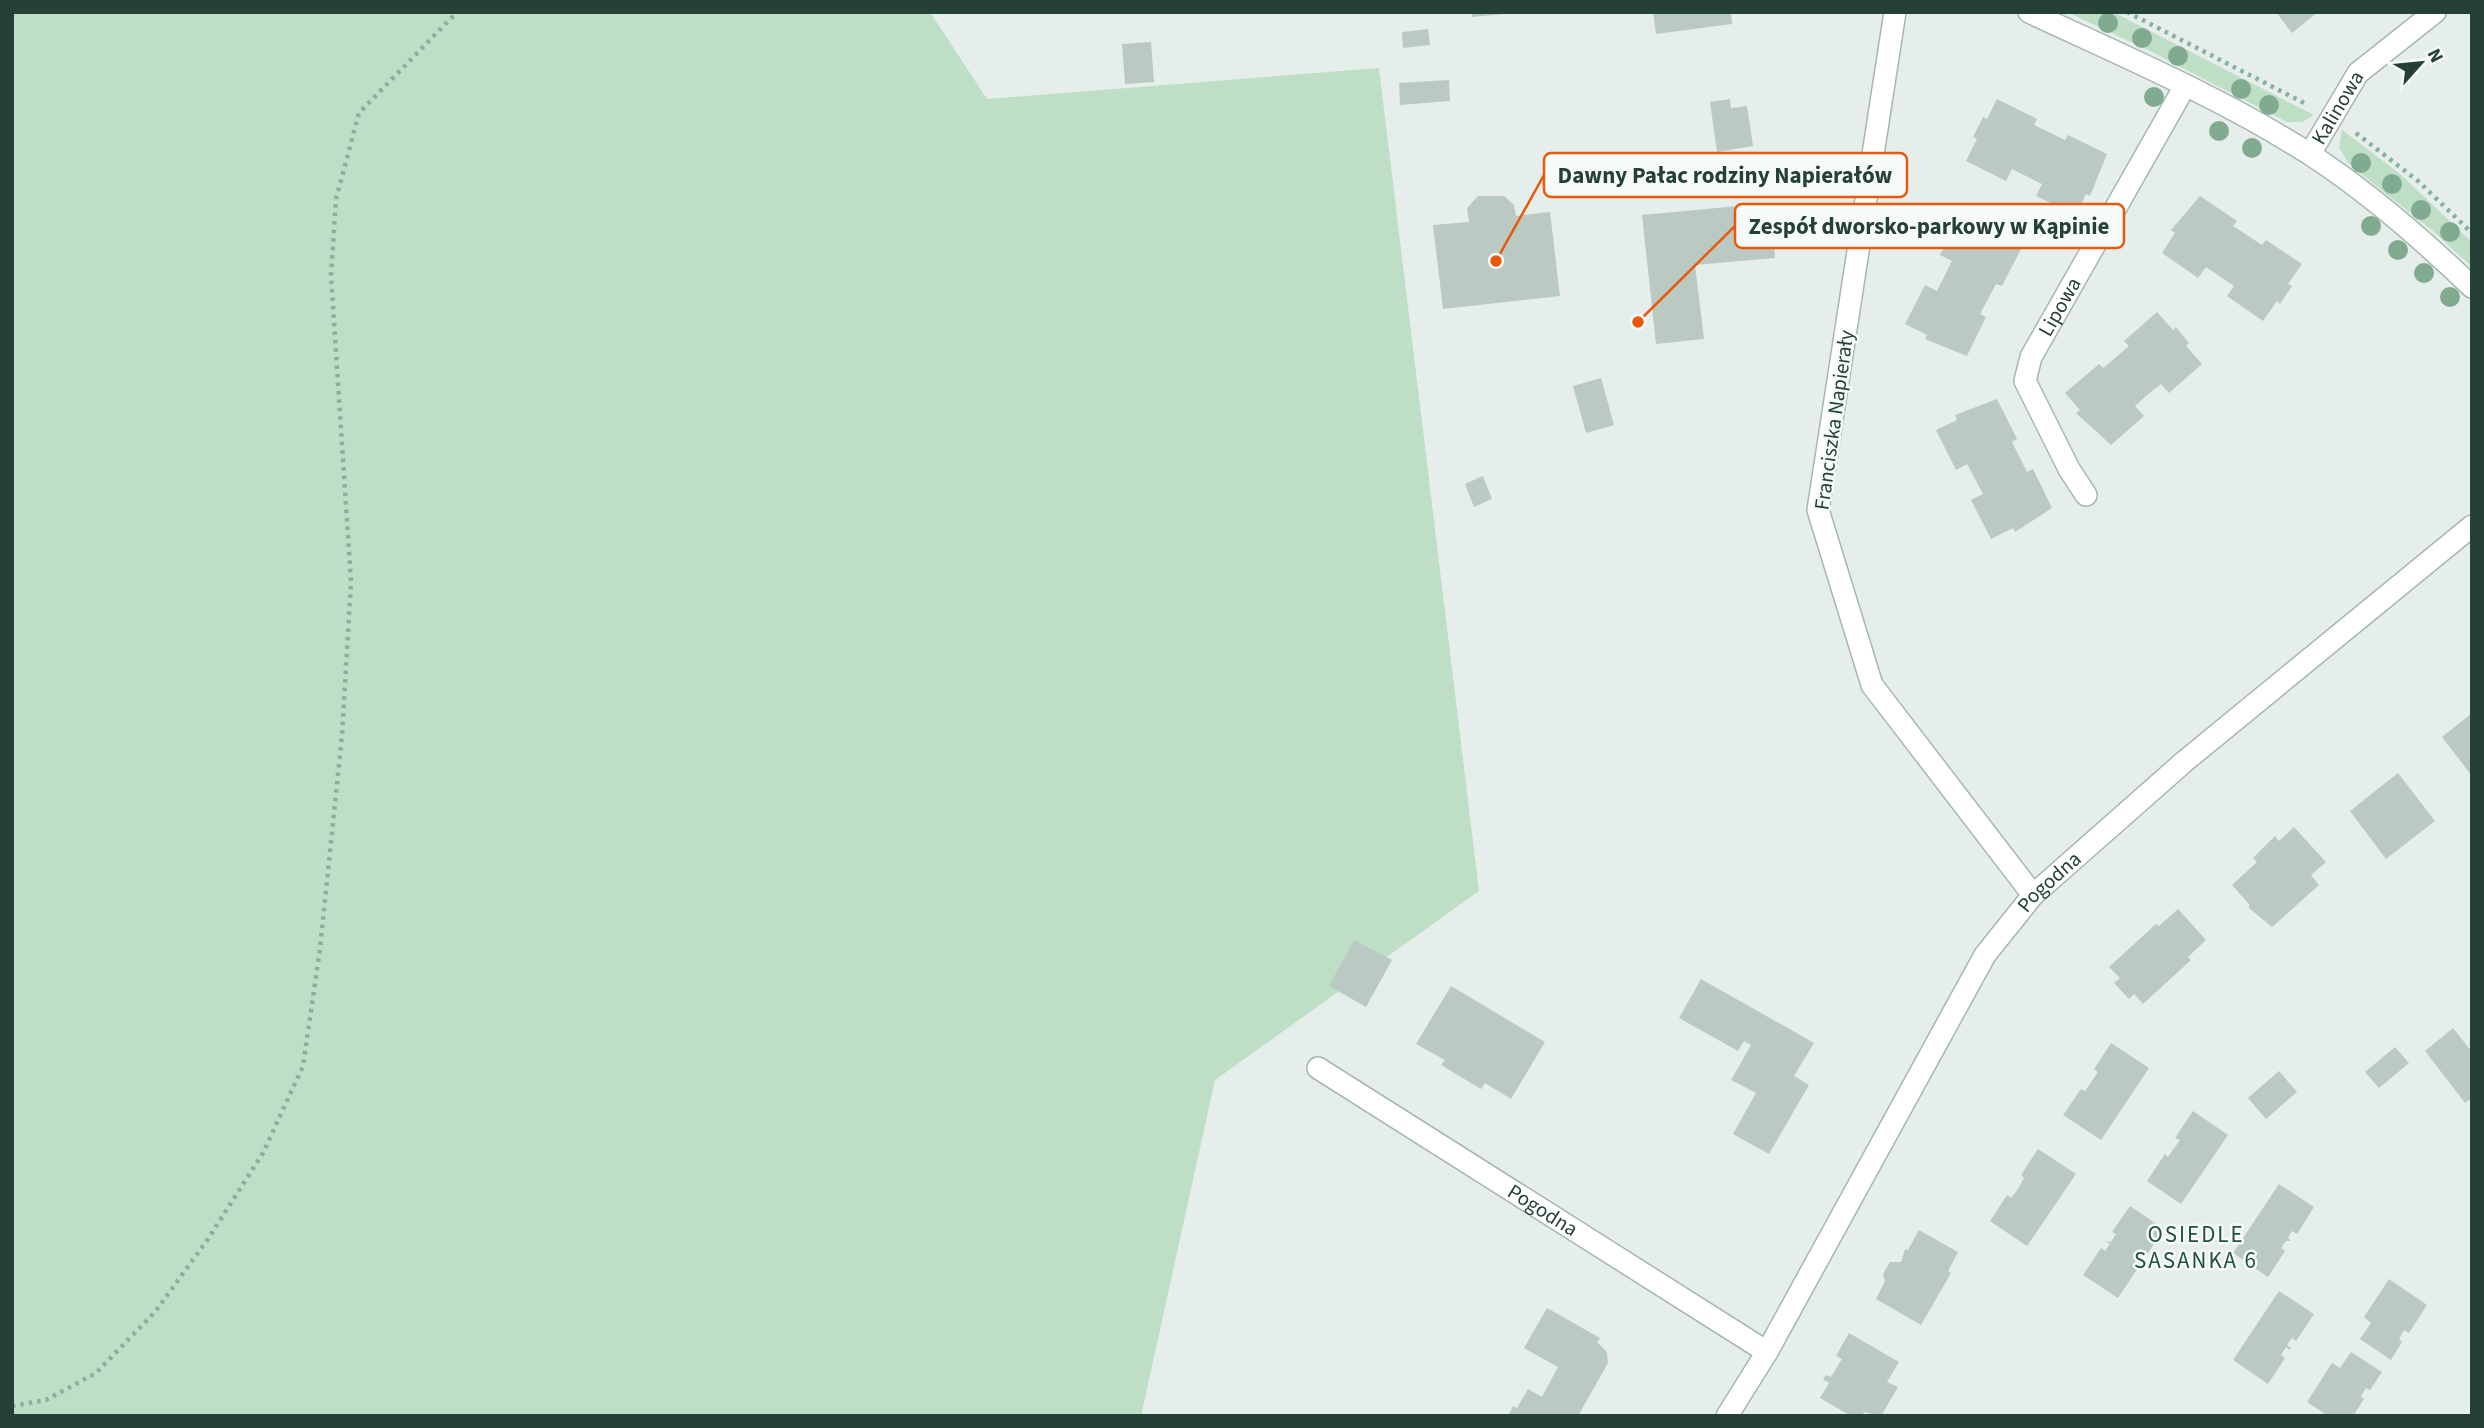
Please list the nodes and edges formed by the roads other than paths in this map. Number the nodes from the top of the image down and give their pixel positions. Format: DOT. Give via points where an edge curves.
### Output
graph roads {
  1 [pos="1895,12"];
  2 [pos="2028,12"];
  3 [pos="2435,12"];
  4 [pos="2185,86"];
  5 [pos="2310,154"];
  6 [pos="2472,287"];
  7 [pos="2086,495"];
  8 [pos="2472,526"];
  9 [pos="2033,895"];
  10 [pos="1318,1068"];
  11 [pos="1767,1352"];
  12 [pos="1727,1416"];
  1 -- 9 [label="street, Franciszka Napierały" via="1818,510 1872,685"];
  2 -- 4 [label="street"];
  3 -- 5 [label="street, Kalinowa" via="2358,73"];
  4 -- 5 [label="street"];
  4 -- 7 [label="street, Lipowa" via="2031,357 2025,381"];
  5 -- 6 [label="street" via="2411,232"];
  8 -- 9 [label="street, Pogodna" via="2185,761"];
  9 -- 11 [label="street, Pogodna" via="1985,955"];
  10 -- 11 [label="street, Pogodna"];
  11 -- 12 [label="street, Pogodna"];
}
